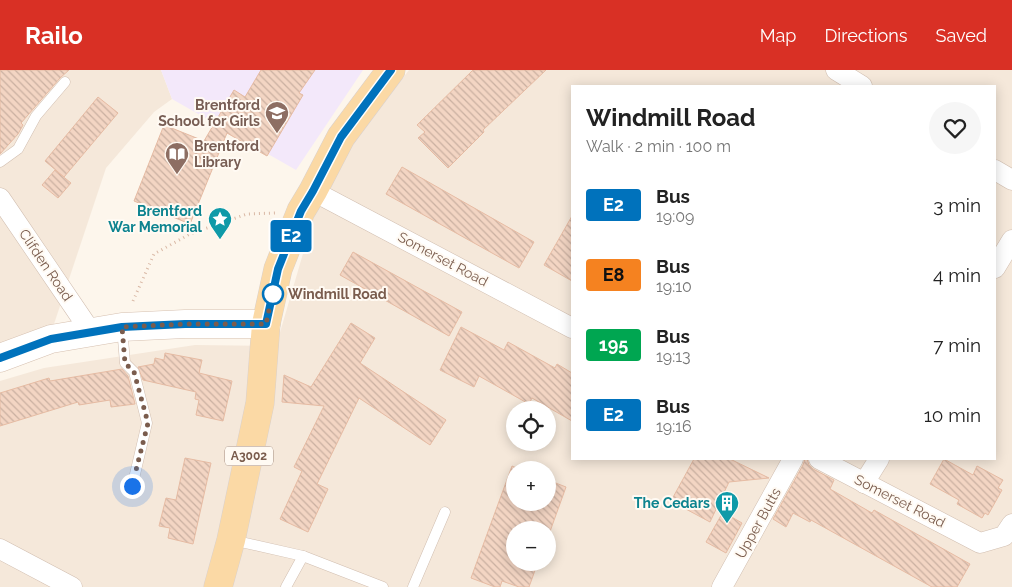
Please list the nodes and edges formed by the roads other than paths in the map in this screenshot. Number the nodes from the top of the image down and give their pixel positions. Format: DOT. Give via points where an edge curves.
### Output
graph roads {
  1 [pos="391,70"];
  2 [pos="836,70"];
  3 [pos="65,82"];
  4 [pos="860,85"];
  5 [pos="0,162"];
  6 [pos="996,171"];
  7 [pos="1012,180"];
  8 [pos="0,198"];
  9 [pos="307,201"];
  10 [pos="1012,240"];
  11 [pos="996,266"];
  12 [pos="266,324"];
  13 [pos="122,327"];
  14 [pos="571,328"];
  15 [pos="91,332"];
  16 [pos="0,358"];
  17 [pos="792,460"];
  18 [pos="821,460"];
  19 [pos="878,460"];
  20 [pos="864,483"];
  21 [pos="132,486"];
  22 [pos="445,512"];
  23 [pos="1012,524"];
  24 [pos="231,540"];
  25 [pos="0,549"];
  26 [pos="303,556"];
  27 [pos="72,587"];
  28 [pos="218,587"];
  29 [pos="286,587"];
  30 [pos="383,587"];
  31 [pos="413,587"];
  32 [pos="722,587"];
  1 -- 9 [label="main road, A3002" via="341,137"];
  2 -- 4 [label="street"];
  3 -- 5 [label="lane" via="36,116 18,149"];
  6 -- 7 [label="street"];
  8 -- 15 [label="street, Clifden Road"];
  9 -- 12 [label="main road, A3002" via="278,269"];
  9 -- 14 [label="street, Somerset Road"];
  10 -- 11 [label="street"];
  12 -- 13 [label="main road"];
  12 -- 24 [label="main road, A3002" via="260,403"];
  13 -- 15 [label="main road"];
  13 -- 21 [label="lane" via="125,363 134,372 148,423"];
  15 -- 16 [label="main road" via="51,339"];
  17 -- 32 [label="street, Upper Butts"];
  18 -- 20 [label="street, Somerset Road"];
  19 -- 20 [label="street"];
  20 -- 23 [label="street, Somerset Road" via="980,543 1004,536"];
  22 -- 31 [label="lane"];
  24 -- 26 [label="lane"];
  24 -- 28 [label="main road, A3002"];
  25 -- 27 [label="street"];
  26 -- 29 [label="lane"];
  26 -- 30 [label="lane"];
}
